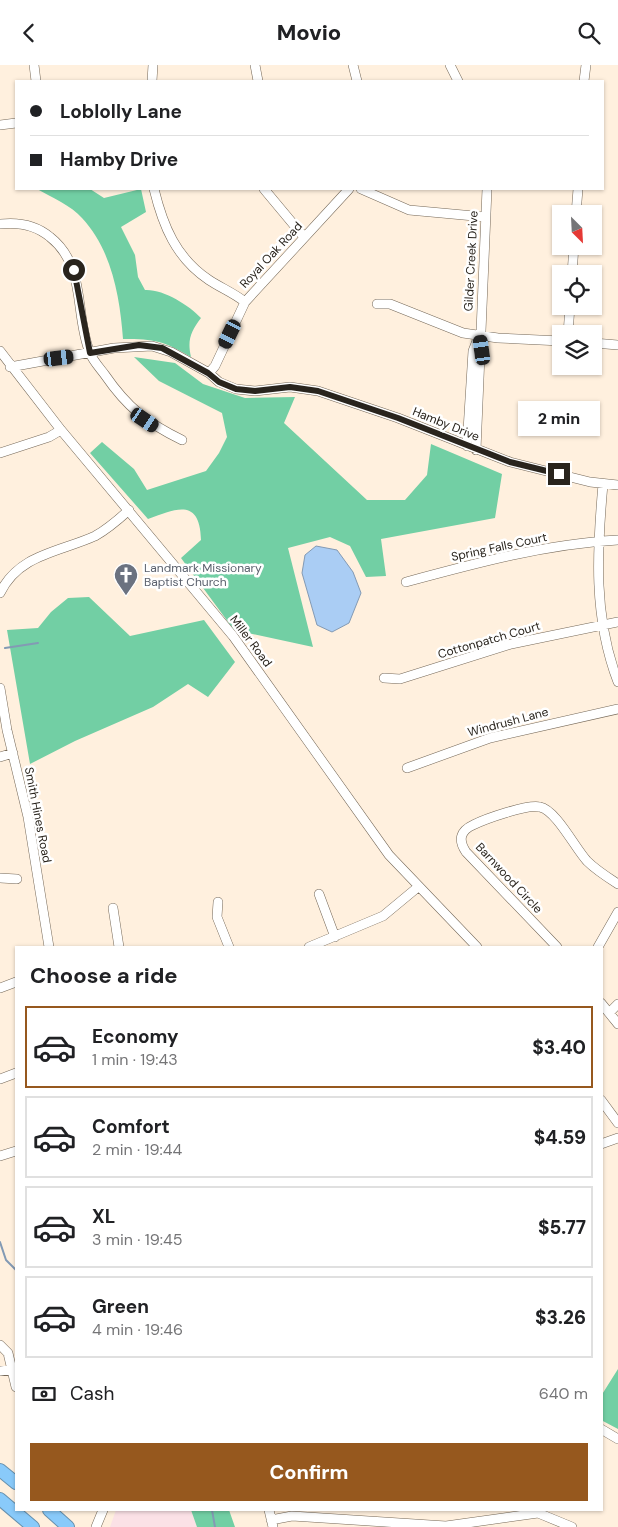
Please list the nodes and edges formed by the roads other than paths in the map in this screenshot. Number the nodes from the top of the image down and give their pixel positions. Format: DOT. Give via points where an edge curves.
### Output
graph roads {
  1 [pos="34,65"];
  2 [pos="153,65"];
  3 [pos="255,65"];
  4 [pos="353,65"];
  5 [pos="450,65"];
  6 [pos="586,65"];
  7 [pos="36,80"];
  8 [pos="152,80"];
  9 [pos="258,80"];
  10 [pos="357,80"];
  11 [pos="458,80"];
  12 [pos="584,80"];
  13 [pos="15,123"];
  14 [pos="0,125"];
  15 [pos="154,190"];
  16 [pos="265,190"];
  17 [pos="349,190"];
  18 [pos="363,190"];
  19 [pos="487,190"];
  20 [pos="578,190"];
  21 [pos="577,205"];
  22 [pos="485,217"];
  23 [pos="0,224"];
  24 [pos="304,237"];
  25 [pos="245,302"];
  26 [pos="377,304"];
  27 [pos="479,335"];
  28 [pos="552,340"];
  29 [pos="602,344"];
  30 [pos="618,345"];
  31 [pos="0,351"];
  32 [pos="90,353"];
  33 [pos="10,367"];
  34 [pos="208,373"];
  35 [pos="61,430"];
  36 [pos="182,440"];
  37 [pos="471,448"];
  38 [pos="0,453"];
  39 [pos="604,484"];
  40 [pos="618,485"];
  41 [pos="130,510"];
  42 [pos="618,540"];
  43 [pos="598,541"];
  44 [pos="406,582"];
  45 [pos="0,593"];
  46 [pos="618,623"];
  47 [pos="603,624"];
  48 [pos="384,678"];
  49 [pos="618,682"];
  50 [pos="0,688"];
  51 [pos="618,709"];
  52 [pos="13,753"];
  53 [pos="0,757"];
  54 [pos="407,768"];
  55 [pos="0,878"];
  56 [pos="17,879"];
  57 [pos="618,883"];
  58 [pos="418,887"];
  59 [pos="319,894"];
  60 [pos="218,902"];
  61 [pos="113,908"];
  62 [pos="618,912"];
  63 [pos="335,937"];
  64 [pos="49,946"];
  65 [pos="118,946"];
  66 [pos="229,946"];
  67 [pos="312,946"];
  68 [pos="477,946"];
  69 [pos="555,946"];
  70 [pos="599,946"];
  71 [pos="15,982"];
  72 [pos="0,988"];
  73 [pos="618,1004"];
  74 [pos="603,1006"];
  75 [pos="609,1013"];
  76 [pos="618,1024"];
  77 [pos="15,1073"];
  78 [pos="0,1079"];
  79 [pos="603,1103"];
  80 [pos="618,1123"];
  81 [pos="618,1138"];
  82 [pos="603,1143"];
  83 [pos="15,1151"];
  84 [pos="0,1157"];
  85 [pos="0,1345"];
  86 [pos="15,1369"];
  87 [pos="0,1371"];
  88 [pos="603,1430"];
  89 [pos="618,1439"];
  90 [pos="0,1470"];
  91 [pos="15,1482"];
  92 [pos="0,1499"];
  93 [pos="50,1511"];
  94 [pos="269,1511"];
  95 [pos="512,1513"];
  96 [pos="272,1524"];
  97 [pos="33,1527"];
  98 [pos="68,1527"];
  99 [pos="571,1527"];
  1 -- 7 [label="street"];
  2 -- 8 [label="street"];
  3 -- 9 [label="street"];
  4 -- 10 [label="street"];
  5 -- 11 [label="street"];
  6 -- 12 [label="street"];
  13 -- 14 [label="street"];
  15 -- 25 [label="street" via="164,224 180,255 202,275"];
  16 -- 24 [label="street"];
  17 -- 24 [label="street, Royal Oak Road"];
  18 -- 22 [label="street" via="409,210"];
  19 -- 22 [label="street, Gilder Creek Drive"];
  20 -- 21 [label="street"];
  22 -- 27 [label="street, Gilder Creek Drive"];
  23 -- 32 [label="street" via="34,227 52,238 66,253 75,274"];
  24 -- 25 [label="street, Royal Oak Road"];
  25 -- 34 [label="street, Royal Oak Road" via="215,366"];
  26 -- 27 [label="street" via="390,304 462,333"];
  27 -- 28 [label="street"];
  27 -- 37 [label="street, Gilder Creek Drive" via="473,351"];
  29 -- 30 [label="street"];
  31 -- 33 [label="street, Miller Road"];
  32 -- 33 [label="street, Hamby Drive"];
  32 -- 34 [label="street, Hamby Drive" via="152,346 171,352"];
  32 -- 36 [label="street" via="135,412"];
  33 -- 35 [label="street, Miller Road"];
  34 -- 37 [label="street, Hamby Drive" via="219,382 241,390 290,387 318,391 398,418"];
  35 -- 38 [label="street"];
  35 -- 41 [label="street, Miller Road"];
  37 -- 39 [label="street, Hamby Drive" via="510,462"];
  39 -- 40 [label="street, Hamby Drive"];
  39 -- 43 [label="street"];
  41 -- 45 [label="street" via="94,535 24,564"];
  41 -- 58 [label="street, Miller Road" via="233,636 378,839"];
  42 -- 43 [label="street, Spring Falls Court"];
  43 -- 44 [label="street, Spring Falls Court" via="481,561"];
  43 -- 47 [label="street" via="597,579"];
  46 -- 47 [label="street, Cottonpatch Court"];
  47 -- 48 [label="street, Cottonpatch Court" via="511,644 400,679"];
  47 -- 49 [label="street"];
  50 -- 52 [label="street, Smith Hines Road"];
  51 -- 54 [label="street, Windrush Lane" via="490,738"];
  52 -- 53 [label="street"];
  52 -- 64 [label="street, Smith Hines Road" via="28,817"];
  55 -- 56 [label="street"];
  57 -- 69 [label="street, Barnwood Circle" via="589,863 557,820 540,807 476,823 463,832 461,844 466,852"];
  58 -- 63 [label="street" via="382,916"];
  58 -- 68 [label="street, Miller Road"];
  59 -- 63 [label="street"];
  60 -- 66 [label="street" via="217,917"];
  61 -- 65 [label="street"];
  62 -- 70 [label="street"];
  63 -- 67 [label="street"];
  71 -- 72 [label="street"];
  73 -- 75 [label="street"];
  74 -- 75 [label="street"];
  75 -- 76 [label="street"];
  77 -- 78 [label="street"];
  79 -- 80 [label="street"];
  81 -- 82 [label="street"];
  83 -- 84 [label="street"];
  85 -- 86 [label="street" via="8,1353"];
  86 -- 87 [label="street"];
  88 -- 89 [label="street"];
  90 -- 91 [label="highway"];
  92 -- 97 [label="highway"];
  93 -- 98 [label="highway"];
  94 -- 96 [label="street"];
  95 -- 96 [label="street" via="446,1526 292,1516"];
  95 -- 99 [label="street" via="538,1513"];
}
